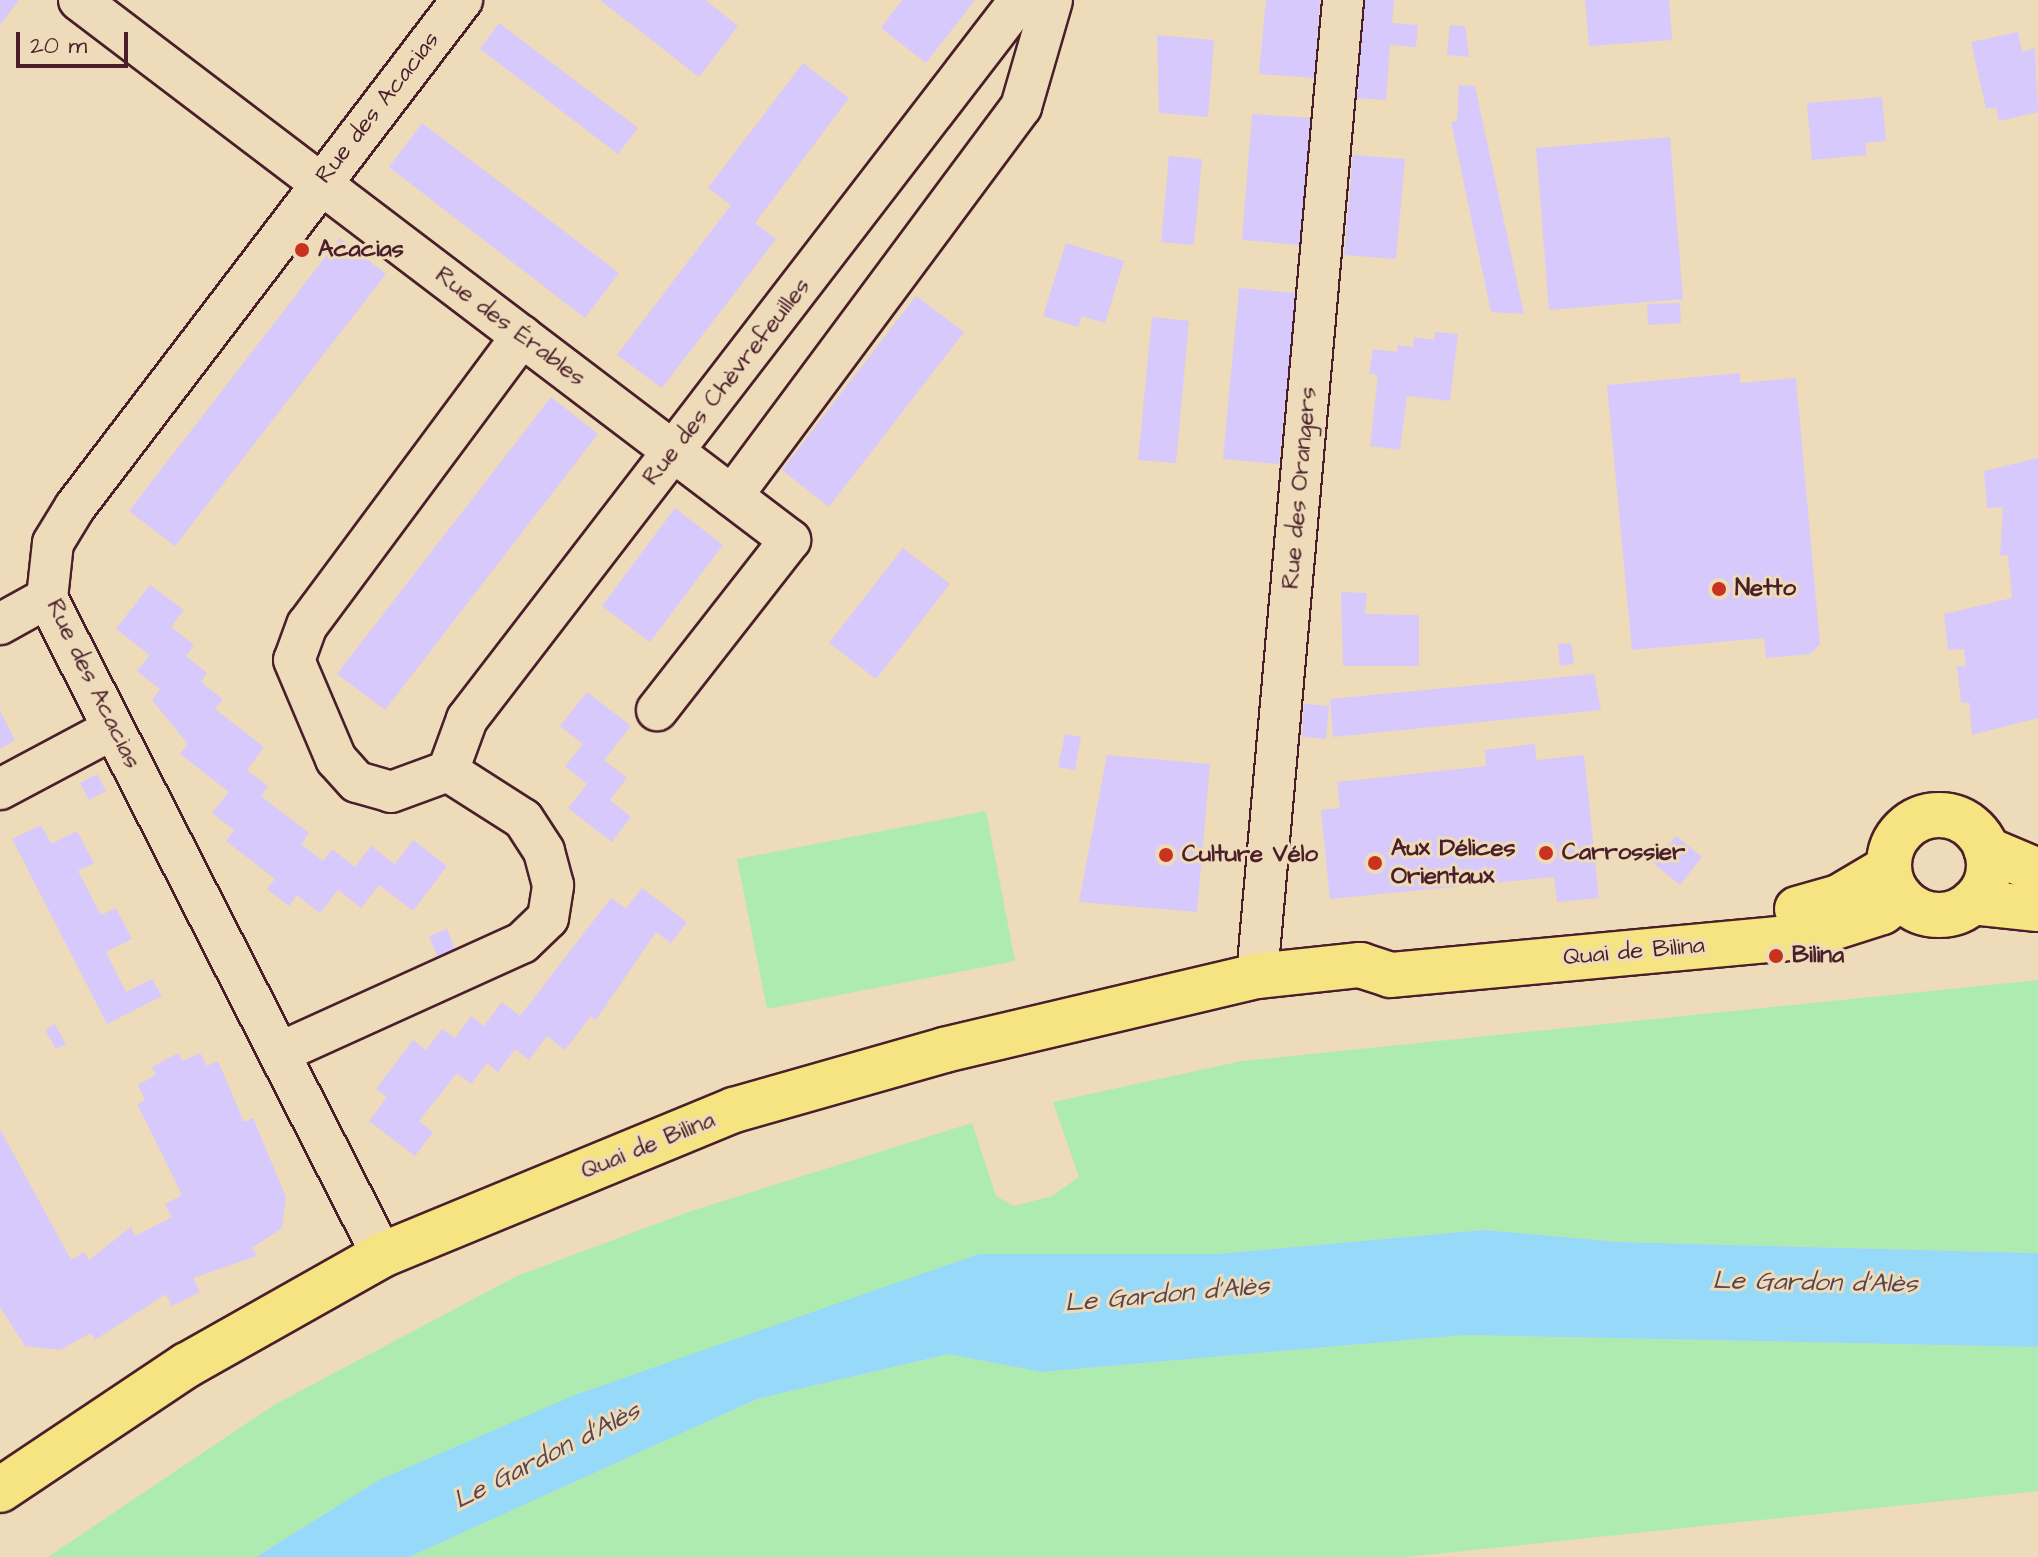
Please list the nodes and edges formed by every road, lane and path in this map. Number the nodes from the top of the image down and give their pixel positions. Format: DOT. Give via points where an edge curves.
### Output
graph roads {
  1 [pos="79,0"];
  2 [pos="462,0"];
  3 [pos="1020,0"];
  4 [pos="1052,0"];
  5 [pos="1343,0"];
  6 [pos="320,183"];
  7 [pos="522,336"];
  8 [pos="673,452"];
  9 [pos="732,496"];
  10 [pos="47,598"];
  11 [pos="0,624"];
  12 [pos="657,710"];
  13 [pos="113,729"];
  14 [pos="448,771"];
  15 [pos="0,789"];
  16 [pos="1986,849"];
  17 [pos="2038,871"];
  18 [pos="1894,883"];
  19 [pos="1972,902"];
  20 [pos="2038,909"];
  21 [pos="1257,976"];
  22 [pos="279,1053"];
  23 [pos="382,1255"];
  24 [pos="0,1490"];
  1 -- 6 [label="street, Rue des Érables"];
  2 -- 6 [label="street, Rue des Acacias"];
  3 -- 8 [label="street, Rue des Chèvrefeuilles"];
  4 -- 9 [label="street" via="1021,107"];
  5 -- 21 [label="street, Rue des Orangers"];
  6 -- 7 [label="street, Rue des Érables"];
  6 -- 10 [label="street, Rue des Acacias" via="75,507 53,543"];
  7 -- 8 [label="street, Rue des Érables"];
  7 -- 14 [label="street" via="307,625 294,660 336,759 357,782 391,792"];
  8 -- 9 [label="street, Rue des Érables"];
  8 -- 14 [label="street, Rue des Chèvrefeuilles" via="467,719"];
  9 -- 12 [label="street, Rue des Érables" via="790,540"];
  10 -- 11 [label="street"];
  10 -- 13 [label="street, Rue des Acacias"];
  13 -- 15 [label="street"];
  13 -- 22 [label="street, Rue des Acacias"];
  14 -- 22 [label="street" via="523,819 550,874 548,918 522,943"];
  16 -- 17 [label="main road"];
  16 -- 18 [label="main road" via="1956,818 1922,817 1897,837"];
  16 -- 19 [label="main road" via="1988,875"];
  18 -- 19 [label="main road" via="1928,914"];
  18 -- 21 [label="main road, Quai de Bilina" via="1769,915 1385,945 1360,965"];
  19 -- 20 [label="main road"];
  21 -- 23 [label="main road, Quai de Bilina" via="944,1050 734,1110"];
  22 -- 23 [label="street, Rue des Acacias"];
  23 -- 24 [label="main road, Quai de Bilina" via="187,1365"];
}
